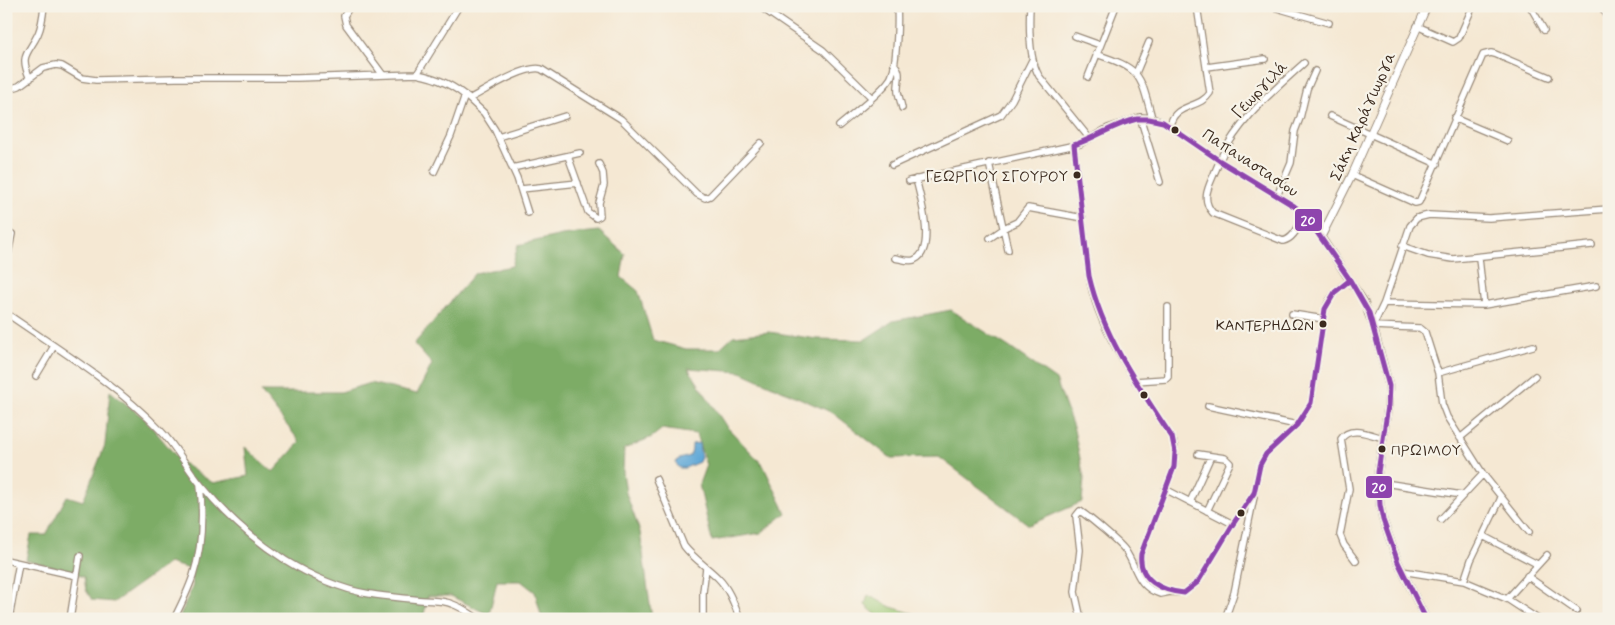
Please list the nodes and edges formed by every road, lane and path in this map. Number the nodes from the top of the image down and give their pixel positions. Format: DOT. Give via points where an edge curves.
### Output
graph roads {
  1 [pos="44,6"];
  2 [pos="350,6"];
  3 [pos="459,6"];
  4 [pos="759,6"];
  5 [pos="897,6"];
  6 [pos="1030,6"];
  7 [pos="1116,6"];
  8 [pos="1197,6"];
  9 [pos="1270,6"];
  10 [pos="1427,6"];
  11 [pos="1473,6"];
  12 [pos="1530,6"];
  13 [pos="1601,6"];
  14 [pos="1609,18"];
  15 [pos="1329,23"];
  16 [pos="1417,26"];
  17 [pos="1544,30"];
  18 [pos="1075,36"];
  19 [pos="1150,42"];
  20 [pos="1100,45"];
  21 [pos="1096,54"];
  22 [pos="1265,59"];
  23 [pos="1032,60"];
  24 [pos="1304,63"];
  25 [pos="894,64"];
  26 [pos="1207,67"];
  27 [pos="1315,71"];
  28 [pos="418,74"];
  29 [pos="1136,74"];
  30 [pos="383,75"];
  31 [pos="1088,77"];
  32 [pos="1549,77"];
  33 [pos="30,79"];
  34 [pos="6,90"];
  35 [pos="467,97"];
  36 [pos="872,98"];
  37 [pos="902,108"];
  38 [pos="565,116"];
  39 [pos="1330,116"];
  40 [pos="1140,117"];
  41 [pos="1152,118"];
  42 [pos="1454,118"];
  43 [pos="839,126"];
  44 [pos="1170,126"];
  45 [pos="1370,134"];
  46 [pos="498,137"];
  47 [pos="1090,139"];
  48 [pos="1508,141"];
  49 [pos="761,143"];
  50 [pos="1074,146"];
  51 [pos="580,153"];
  52 [pos="568,156"];
  53 [pos="1220,161"];
  54 [pos="989,163"];
  55 [pos="599,164"];
  56 [pos="1437,164"];
  57 [pos="892,165"];
  58 [pos="512,168"];
  59 [pos="434,172"];
  60 [pos="1352,175"];
  61 [pos="916,179"];
  62 [pos="909,180"];
  63 [pos="1160,182"];
  64 [pos="578,183"];
  65 [pos="521,188"];
  66 [pos="1277,196"];
  67 [pos="1609,209"];
  68 [pos="528,213"];
  69 [pos="1305,215"];
  70 [pos="1083,218"];
  71 [pos="1004,228"];
  72 [pos="12,234"];
  73 [pos="1321,237"];
  74 [pos="990,238"];
  75 [pos="1592,245"];
  76 [pos="1402,246"];
  77 [pos="1008,250"];
  78 [pos="895,258"];
  79 [pos="1479,258"];
  80 [pos="6,265"];
  81 [pos="1350,280"];
  82 [pos="1596,286"];
  83 [pos="1384,303"];
  84 [pos="1484,305"];
  85 [pos="1168,307"];
  86 [pos="6,313"];
  87 [pos="1292,314"];
  88 [pos="1324,319"];
  89 [pos="1373,326"];
  90 [pos="54,346"];
  91 [pos="1533,346"];
  92 [pos="1438,372"];
  93 [pos="36,376"];
  94 [pos="1535,376"];
  95 [pos="1136,381"];
  96 [pos="1208,406"];
  97 [pos="1297,425"];
  98 [pos="1384,438"];
  99 [pos="1460,438"];
  100 [pos="1198,454"];
  101 [pos="1211,456"];
  102 [pos="1483,474"];
  103 [pos="656,479"];
  104 [pos="1378,482"];
  105 [pos="200,484"];
  106 [pos="1165,489"];
  107 [pos="1254,493"];
  108 [pos="1462,495"];
  109 [pos="1501,498"];
  110 [pos="1190,502"];
  111 [pos="1207,511"];
  112 [pos="1441,520"];
  113 [pos="1233,524"];
  114 [pos="1529,532"];
  115 [pos="1483,536"];
  116 [pos="1546,555"];
  117 [pos="80,556"];
  118 [pos="6,560"];
  119 [pos="1356,561"];
  120 [pos="19,563"];
  121 [pos="1537,564"];
  122 [pos="706,568"];
  123 [pos="1402,571"];
  124 [pos="77,576"];
  125 [pos="1527,576"];
  126 [pos="1464,581"];
  127 [pos="1170,592"];
  128 [pos="1507,599"];
  129 [pos="1576,611"];
  130 [pos="8,619"];
  131 [pos="70,619"];
  132 [pos="174,619"];
  133 [pos="479,619"];
  134 [pos="703,619"];
  135 [pos="740,619"];
  136 [pos="1082,619"];
  137 [pos="1225,619"];
  138 [pos="1426,619"];
  139 [pos="1538,619"];
  1 -- 33 [label="street" via="38,35 24,60"];
  2 -- 30 [label="street" via="344,16 346,25"];
  3 -- 28 [label="street"];
  4 -- 36 [label="street" via="823,50"];
  5 -- 25 [label="street"];
  6 -- 23 [label="street"];
  7 -- 20 [label="street"];
  8 -- 26 [label="street"];
  9 -- 15 [label="street"];
  10 -- 16 [label="street, Σάκη Καράγιωργα"];
  11 -- 16 [label="street" via="1453,42"];
  12 -- 17 [label="street"];
  13 -- 14 [label="street"];
  16 -- 45 [label="street, Σάκη Καράγιωργα"];
  18 -- 20 [label="street"];
  19 -- 29 [label="street"];
  20 -- 21 [label="street"];
  21 -- 29 [label="street" via="1121,62"];
  21 -- 31 [label="street"];
  22 -- 26 [label="street"];
  23 -- 47 [label="street" via="1039,76"];
  23 -- 57 [label="street" via="1001,115"];
  24 -- 53 [label="street, Γεωργιλά" via="1250,114 1226,146"];
  25 -- 36 [label="street" via="891,77"];
  25 -- 37 [label="street" via="899,73 898,92"];
  26 -- 44 [label="street" via="1210,90 1206,99 1173,116"];
  27 -- 66 [label="street" via="1295,131 1291,163"];
  28 -- 30 [label="street"];
  28 -- 35 [label="street" via="443,81"];
  29 -- 41 [label="street"];
  30 -- 33 [label="street" via="96,80 82,78 56,65 43,68"];
  32 -- 42 [label="street" via="1487,53 1479,60"];
  33 -- 34 [label="street"];
  35 -- 46 [label="street" via="484,113"];
  35 -- 49 [label="street" via="531,68 541,69 621,118 697,194 705,198"];
  35 -- 59 [label="street"];
  36 -- 43 [label="street"];
  38 -- 46 [label="street"];
  39 -- 45 [label="street"];
  40 -- 41 [label="street, Παπαναστασίου"];
  40 -- 47 [label="street, Παπαναστασίου" via="1108,128"];
  40 -- 63 [label="street"];
  41 -- 44 [label="street, Παπαναστασίου"];
  42 -- 48 [label="street"];
  42 -- 56 [label="street"];
  44 -- 53 [label="street, Παπαναστασίου"];
  45 -- 56 [label="street"];
  45 -- 60 [label="street, Σάκη Καράγιωργα"];
  46 -- 58 [label="street"];
  47 -- 50 [label="street, Παπαναστασίου"];
  50 -- 54 [label="street, Παπαναστασίου"];
  50 -- 70 [label="street"];
  51 -- 52 [label="street"];
  52 -- 58 [label="street"];
  52 -- 64 [label="street"];
  53 -- 66 [label="street, Παπαναστασίου"];
  53 -- 69 [label="street, Γεωργιλά" via="1207,188 1208,208 1213,213 1283,241 1292,236"];
  54 -- 61 [label="street, Παπαναστασίου"];
  54 -- 71 [label="street"];
  55 -- 64 [label="street" via="604,185 598,217 588,212"];
  56 -- 60 [label="street" via="1419,202 1415,203"];
  58 -- 65 [label="street"];
  60 -- 73 [label="street, Σάκη Καράγιωργα"];
  61 -- 62 [label="street, Παπαναστασίου"];
  61 -- 78 [label="street" via="924,213 925,246 916,259"];
  64 -- 65 [label="street"];
  65 -- 68 [label="street"];
  66 -- 69 [label="street, Παπαναστασίου"];
  67 -- 76 [label="street" via="1511,218 1422,216 1410,226"];
  69 -- 73 [label="street, Παπαναστασίου"];
  70 -- 71 [label="street" via="1028,208 1017,222"];
  70 -- 95 [label="street" via="1093,298"];
  71 -- 74 [label="street"];
  71 -- 77 [label="street"];
  72 -- 80 [label="street"];
  73 -- 81 [label="street, Παπαναστασίου"];
  75 -- 79 [label="street"];
  76 -- 79 [label="street" via="1436,257"];
  76 -- 83 [label="street"];
  79 -- 84 [label="street"];
  81 -- 88 [label="street" via="1329,298"];
  81 -- 89 [label="street, Παπαναστασίου" via="1364,302"];
  82 -- 84 [label="street"];
  83 -- 84 [label="street"];
  83 -- 89 [label="street"];
  85 -- 95 [label="street" via="1168,377"];
  86 -- 90 [label="street"];
  87 -- 88 [label="street"];
  88 -- 97 [label="street" via="1311,403"];
  89 -- 92 [label="street" via="1423,330"];
  89 -- 98 [label="street, Παπαναστασίου" via="1389,386"];
  90 -- 93 [label="street"];
  90 -- 105 [label="street" via="109,385 162,431"];
  91 -- 92 [label="street"];
  92 -- 99 [label="street" via="1444,411"];
  94 -- 99 [label="street"];
  95 -- 106 [label="street" via="1172,436 1176,455"];
  96 -- 97 [label="street"];
  97 -- 107 [label="street" via="1266,454"];
  98 -- 104 [label="street, Παπαναστασίου"];
  98 -- 119 [label="street" via="1353,431 1341,438 1349,488 1340,534"];
  99 -- 102 [label="street"];
  100 -- 101 [label="street"];
  101 -- 110 [label="street"];
  101 -- 111 [label="street" via="1225,458 1230,463"];
  102 -- 108 [label="street"];
  102 -- 109 [label="street"];
  103 -- 122 [label="street" via="681,541"];
  104 -- 108 [label="street"];
  104 -- 123 [label="street, Παπαναστασίου" via="1383,520"];
  105 -- 132 [label="street" via="202,514 196,562"];
  105 -- 133 [label="street" via="270,550 308,573 367,594 451,603"];
  106 -- 110 [label="street"];
  106 -- 127 [label="street" via="1140,554 1140,562 1151,582"];
  107 -- 113 [label="street"];
  107 -- 137 [label="street" via="1234,593"];
  108 -- 112 [label="street"];
  109 -- 114 [label="street"];
  109 -- 115 [label="street"];
  110 -- 111 [label="street"];
  111 -- 113 [label="street"];
  113 -- 127 [label="street" via="1198,582 1184,593"];
  115 -- 121 [label="street"];
  115 -- 126 [label="street"];
  116 -- 121 [label="street"];
  117 -- 124 [label="street"];
  118 -- 120 [label="street"];
  120 -- 124 [label="street"];
  120 -- 130 [label="street"];
  121 -- 125 [label="street"];
  122 -- 134 [label="street" via="702,592"];
  122 -- 135 [label="street" via="725,586"];
  123 -- 126 [label="street"];
  123 -- 138 [label="street, Παπαναστασίου"];
  124 -- 131 [label="street"];
  125 -- 128 [label="street"];
  125 -- 129 [label="street"];
  126 -- 128 [label="street"];
  127 -- 136 [label="street" via="1160,594 1142,584 1124,549 1080,512 1076,516 1080,550 1075,592"];
  128 -- 139 [label="street"];
}
